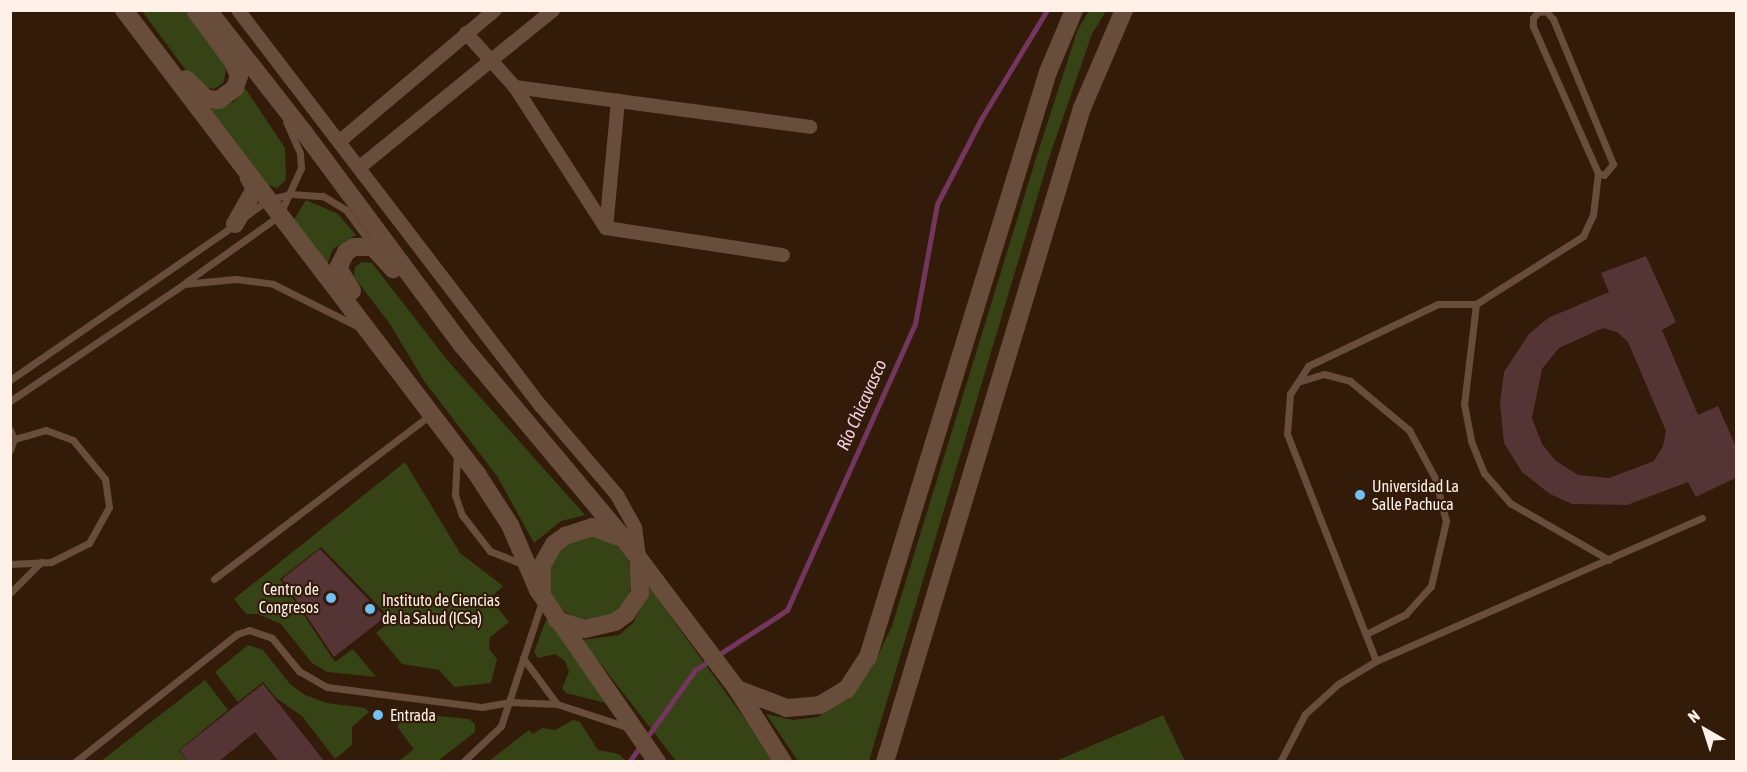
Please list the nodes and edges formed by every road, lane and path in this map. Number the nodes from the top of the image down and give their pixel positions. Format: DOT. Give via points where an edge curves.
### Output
graph roads {
  1 [pos="125,10"];
  2 [pos="195,10"];
  3 [pos="208,10"];
  4 [pos="238,10"];
  5 [pos="495,10"];
  6 [pos="553,10"];
  7 [pos="1074,10"];
  8 [pos="1124,10"];
  9 [pos="466,33"];
  10 [pos="491,61"];
  11 [pos="515,87"];
  12 [pos="270,89"];
  13 [pos="618,101"];
  14 [pos="810,127"];
  15 [pos="340,141"];
  16 [pos="360,167"];
  17 [pos="1598,173"];
  18 [pos="247,174"];
  19 [pos="291,194"];
  20 [pos="267,200"];
  21 [pos="279,216"];
  22 [pos="235,224"];
  23 [pos="606,228"];
  24 [pos="373,247"];
  25 [pos="783,255"];
  26 [pos="184,284"];
  27 [pos="1476,304"];
  28 [pos="369,333"];
  29 [pos="505,358"];
  30 [pos="485,373"];
  31 [pos="10,380"];
  32 [pos="1301,381"];
  33 [pos="411,388"];
  34 [pos="10,401"];
  35 [pos="431,414"];
  36 [pos="10,430"];
  37 [pos="14,439"];
  38 [pos="458,449"];
  39 [pos="10,450"];
  40 [pos="1702,518"];
  41 [pos="624,539"];
  42 [pos="639,558"];
  43 [pos="1609,560"];
  44 [pos="41,562"];
  45 [pos="10,564"];
  46 [pos="528,567"];
  47 [pos="214,579"];
  48 [pos="10,593"];
  49 [pos="543,597"];
  50 [pos="557,620"];
  51 [pos="1366,634"];
  52 [pos="523,658"];
  53 [pos="1376,661"];
  54 [pos="737,689"];
  55 [pos="511,702"];
  56 [pos="557,704"];
  57 [pos="638,734"];
  58 [pos="75,762"];
  59 [pos="463,762"];
  60 [pos="657,762"];
  61 [pos="783,762"];
  62 [pos="885,762"];
  63 [pos="1280,762"];
  1 -- 2 [label="main road" via="195,91 207,99 219,100 235,88 239,76"];
  1 -- 18 [label="main road"];
  3 -- 12 [label="main road"];
  4 -- 15 [label="street"];
  5 -- 9 [label="street"];
  6 -- 10 [label="street"];
  7 -- 54 [label="main road" via="1048,72 868,657 847,689 820,705 787,708"];
  8 -- 62 [label="main road" via="1082,108"];
  9 -- 10 [label="street"];
  9 -- 15 [label="street"];
  10 -- 11 [label="street"];
  10 -- 16 [label="street"];
  11 -- 13 [label="street"];
  11 -- 23 [label="street"];
  12 -- 19 [label="lane" via="300,153 301,168"];
  12 -- 30 [label="main road"];
  13 -- 14 [label="street"];
  13 -- 23 [label="street"];
  15 -- 16 [label="street"];
  16 -- 29 [label="street"];
  17 -- 17 [label="lane" via="1533,26 1538,12 1546,11 1553,19 1614,164 1604,175"];
  17 -- 27 [label="lane" via="1593,215 1583,236"];
  18 -- 20 [label="main road"];
  18 -- 22 [label="main road" via="255,189"];
  19 -- 20 [label="lane"];
  19 -- 21 [label="lane"];
  19 -- 24 [label="lane" via="334,202 346,210"];
  20 -- 21 [label="main road"];
  20 -- 22 [label="lane"];
  21 -- 26 [label="lane"];
  21 -- 28 [label="main road"];
  22 -- 31 [label="lane"];
  23 -- 25 [label="street"];
  24 -- 30 [label="main road" via="450,345"];
  24 -- 33 [label="main road" via="363,245 346,252 340,261 339,275 379,327"];
  26 -- 28 [label="lane" via="235,279 273,284"];
  26 -- 34 [label="lane"];
  27 -- 32 [label="lane" via="1438,304 1308,366"];
  27 -- 43 [label="lane" via="1464,405 1471,441 1484,473 1510,504"];
  28 -- 33 [label="main road"];
  29 -- 30 [label="street"];
  29 -- 42 [label="street" via="617,495 635,528"];
  30 -- 41 [label="main road"];
  32 -- 51 [label="lane" via="1290,394 1287,434"];
  32 -- 51 [label="lane" via="1324,374 1350,381 1377,400 1408,430 1435,478 1446,521 1431,586 1406,614"];
  33 -- 35 [label="main road"];
  35 -- 38 [label="main road"];
  35 -- 47 [label="lane"];
  36 -- 37 [label="lane"];
  37 -- 39 [label="lane"];
  37 -- 44 [label="lane" via="46,430 73,440 105,479 109,507 88,543 51,562"];
  38 -- 46 [label="main road" via="510,525"];
  38 -- 46 [label="lane" via="455,495 462,515 490,551"];
  40 -- 43 [label="lane"];
  41 -- 42 [label="main road"];
  41 -- 49 [label="main road" via="606,529 592,527 565,536 554,544 542,565"];
  42 -- 50 [label="main road" via="640,593 626,614 598,628 572,626"];
  42 -- 54 [label="main road"];
  43 -- 53 [label="lane"];
  44 -- 45 [label="lane"];
  44 -- 48 [label="lane"];
  46 -- 49 [label="main road"];
  49 -- 50 [label="main road"];
  49 -- 52 [label="lane"];
  50 -- 57 [label="main road"];
  51 -- 53 [label="lane"];
  52 -- 55 [label="lane"];
  52 -- 56 [label="lane"];
  53 -- 63 [label="lane" via="1338,684 1305,714"];
  54 -- 61 [label="main road"];
  55 -- 56 [label="lane"];
  55 -- 58 [label="lane" via="482,707 327,687 299,671 272,638 249,630 237,634"];
  55 -- 59 [label="lane" via="501,726"];
  56 -- 57 [label="lane"];
  57 -- 60 [label="main road"];
}
